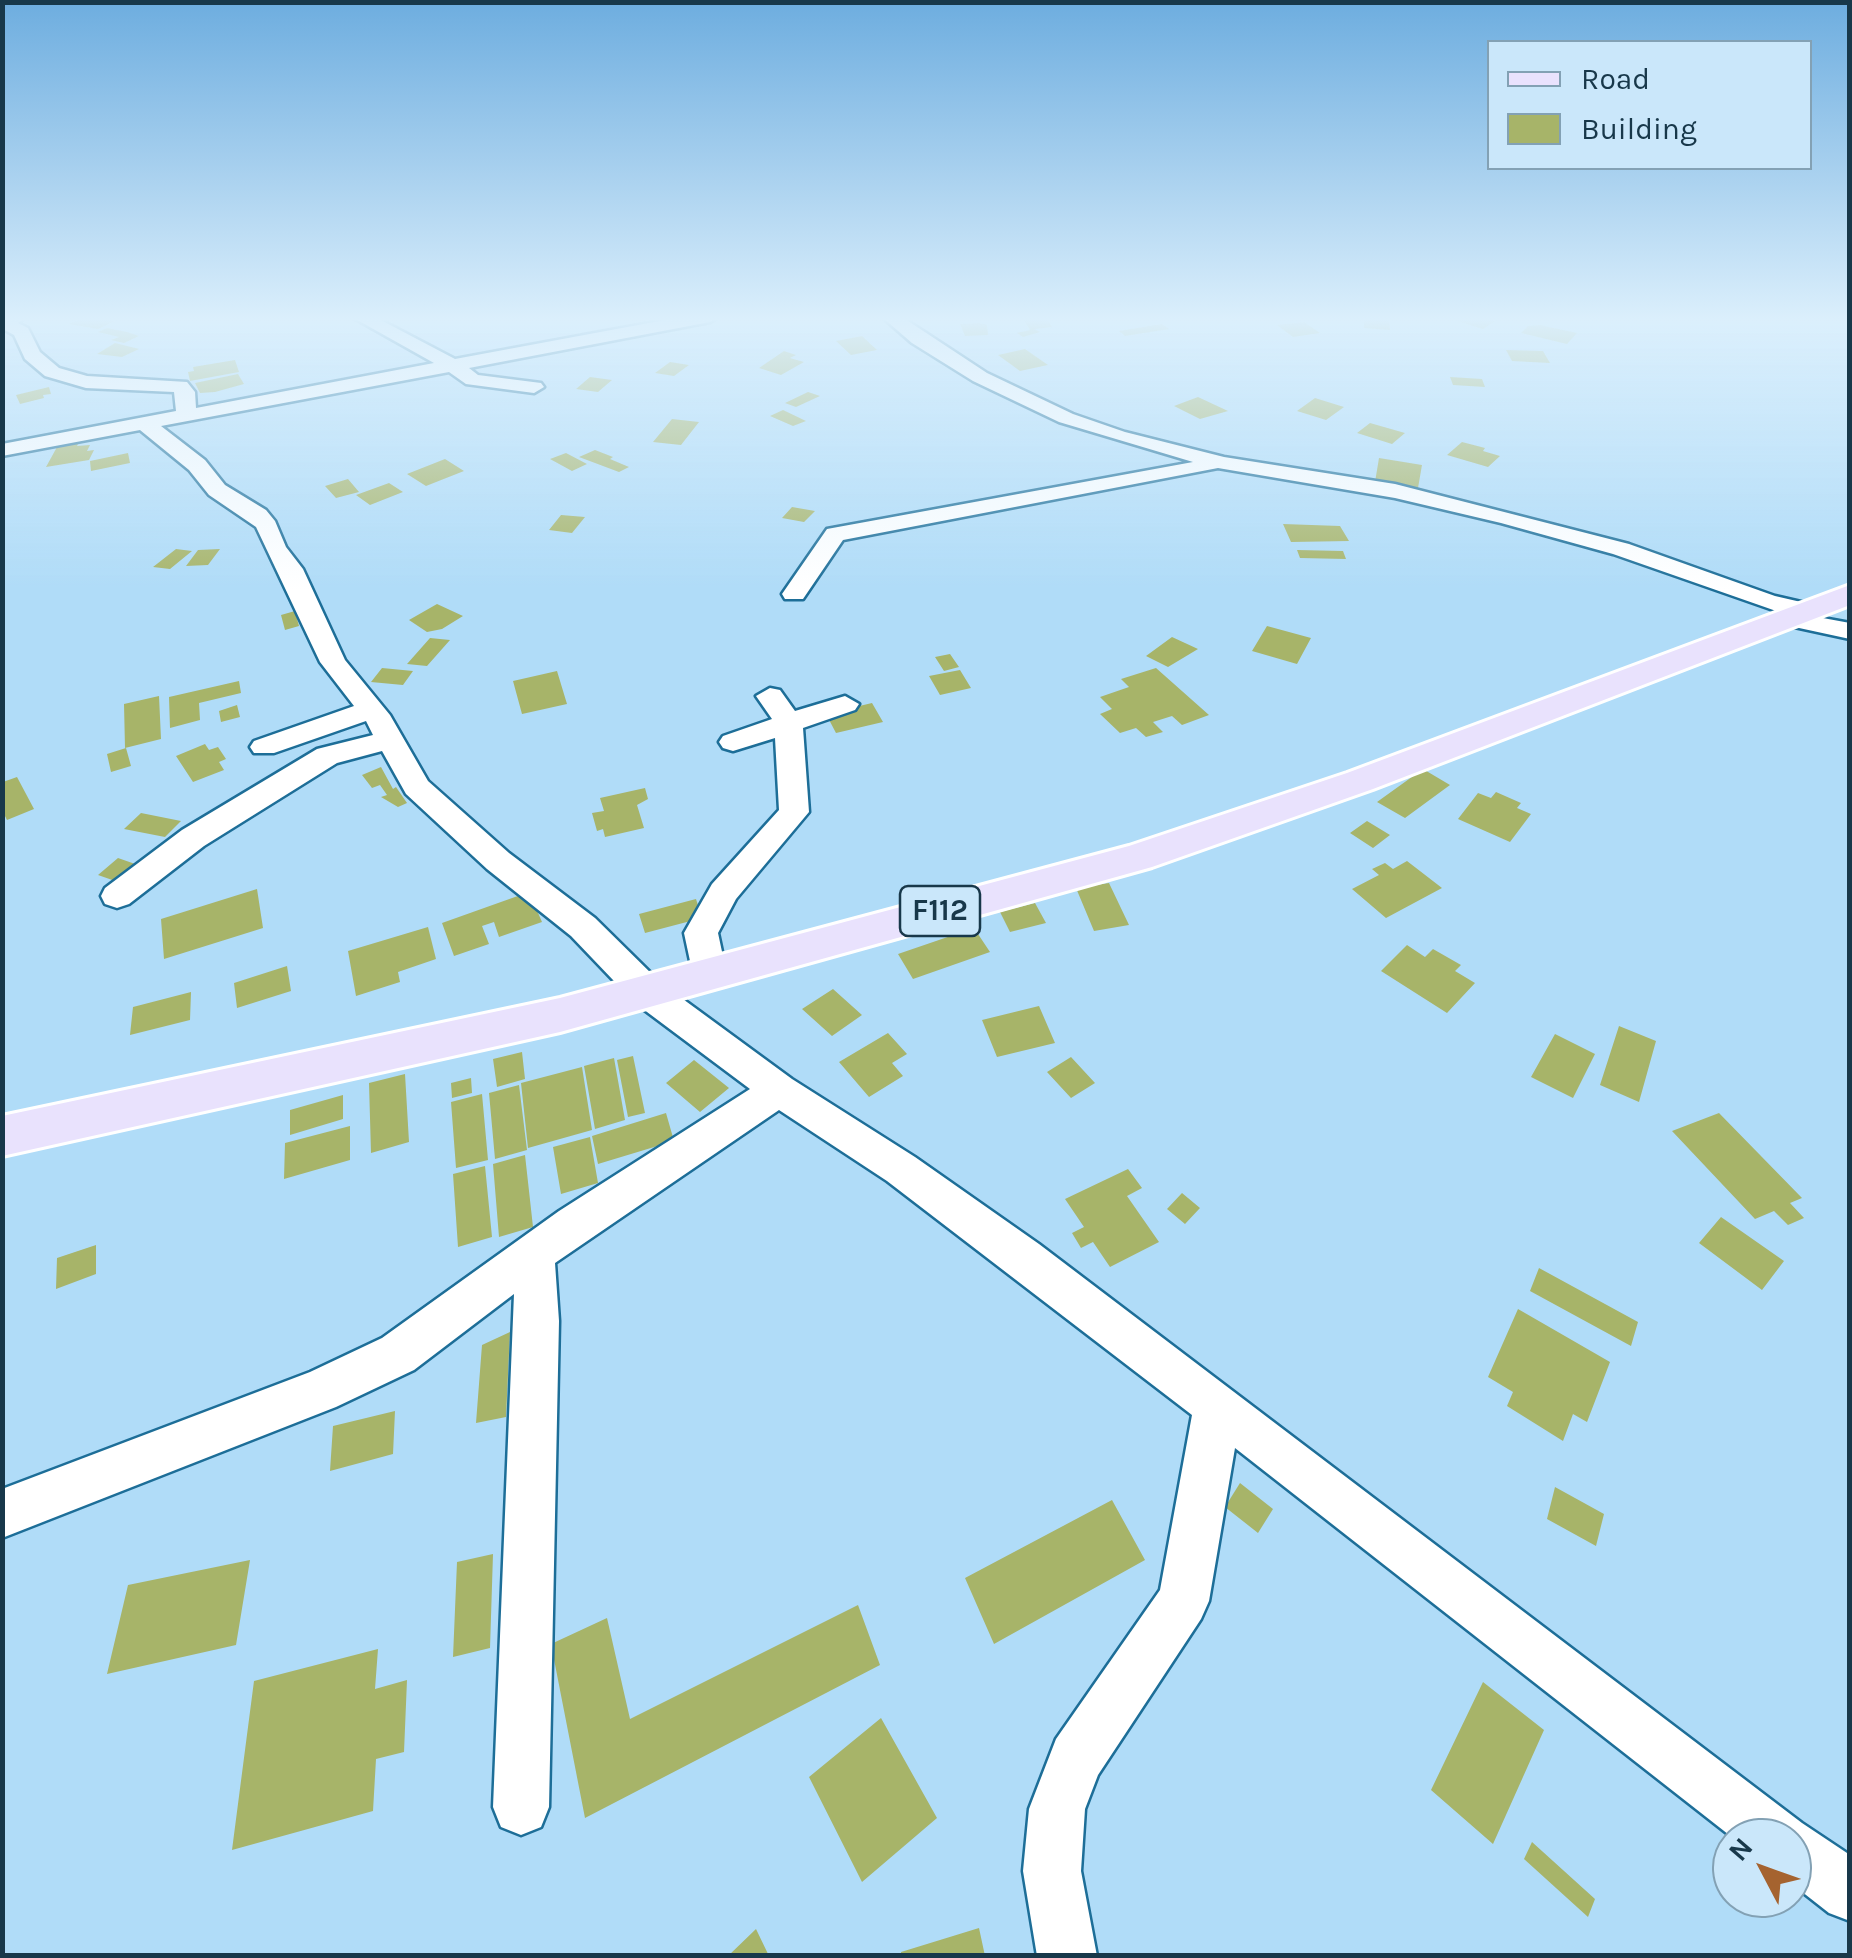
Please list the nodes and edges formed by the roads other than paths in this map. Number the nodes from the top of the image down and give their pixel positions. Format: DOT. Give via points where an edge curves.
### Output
graph roads {
  1 [pos="186,408"];
  2 [pos="227,408"];
  3 [pos="1046,408"];
  4 [pos="186,416"];
  5 [pos="144,424"];
  6 [pos="2,450"];
  7 [pos="1222,463"];
  8 [pos="794,594"];
  9 [pos="1850,594"];
  10 [pos="1795,614"];
  11 [pos="1850,631"];
  12 [pos="845,704"];
  13 [pos="779,709"];
  14 [pos="371,710"];
  15 [pos="391,739"];
  16 [pos="733,742"];
  17 [pos="264,747"];
  18 [pos="117,896"];
  19 [pos="710,975"];
  20 [pos="648,993"];
  21 [pos="779,1090"];
  22 [pos="2,1136"];
  23 [pos="533,1253"];
  24 [pos="1216,1408"];
  25 [pos="2,1514"];
  26 [pos="521,1807"];
  27 [pos="1752,1818"];
  28 [pos="1812,1863"];
  29 [pos="1850,1892"];
  30 [pos="1066,1956"];
  1 -- 4 [label="street"];
  2 -- 4 [label="street"];
  3 -- 7 [label="street"];
  4 -- 5 [label="street"];
  5 -- 6 [label="street"];
  5 -- 14 [label="street" via="267,526 333,662"];
  7 -- 8 [label="street" via="834,534"];
  7 -- 10 [label="street" via="1508,517"];
  9 -- 10 [label="main road, F112"];
  10 -- 11 [label="street"];
  10 -- 19 [label="main road, F112" via="1360,781 1138,857"];
  12 -- 13 [label="street"];
  13 -- 16 [label="street"];
  13 -- 19 [label="street" via="794,812 724,892 701,933"];
  14 -- 15 [label="street"];
  14 -- 17 [label="street"];
  15 -- 18 [label="street" via="326,756 193,838"];
  15 -- 20 [label="street" via="417,787 583,927"];
  19 -- 20 [label="main road, F112"];
  20 -- 21 [label="street"];
  20 -- 22 [label="main road, F112"];
  21 -- 23 [label="street"];
  21 -- 24 [label="street" via="1024,1258"];
  23 -- 25 [label="street" via="366,1372"];
  23 -- 26 [label="street" via="537,1321"];
  24 -- 27 [label="street"];
  24 -- 30 [label="street" via="1183,1601 1076,1758 1057,1808 1052,1871"];
  28 -- 29 [label="street"];
}
